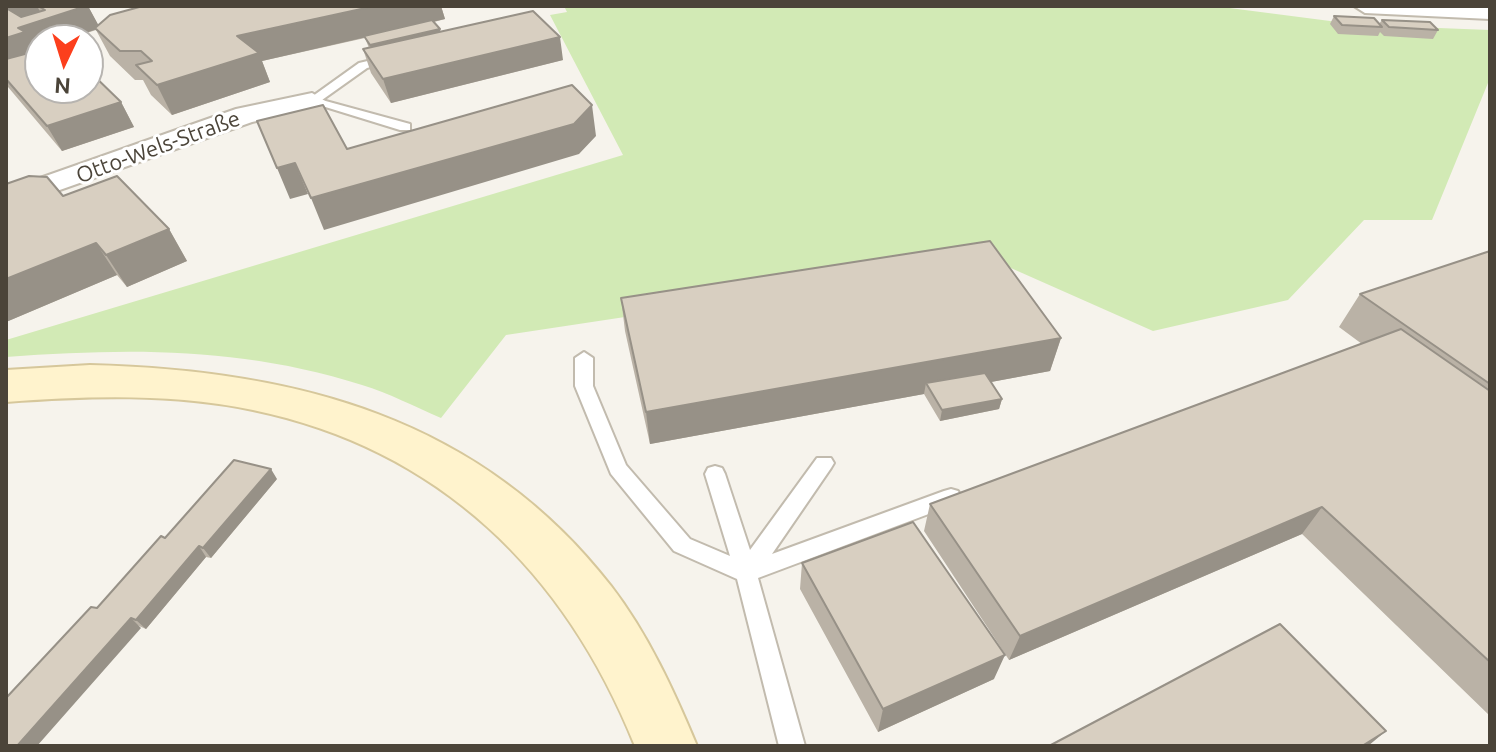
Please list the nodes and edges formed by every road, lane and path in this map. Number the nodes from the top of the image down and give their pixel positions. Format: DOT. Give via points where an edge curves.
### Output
graph roads {
  1 [pos="1365,6"];
  2 [pos="1490,12"];
  3 [pos="408,54"];
  4 [pos="312,101"];
  5 [pos="405,127"];
  6 [pos="6,200"];
  7 [pos="584,358"];
  8 [pos="6,386"];
  9 [pos="824,463"];
  10 [pos="715,474"];
  11 [pos="966,492"];
  12 [pos="746,573"];
  13 [pos="666,746"];
  14 [pos="792,746"];
  1 -- 2 [label="street"];
  3 -- 4 [label="lane" via="363,65"];
  4 -- 5 [label="lane"];
  4 -- 6 [label="street, Otto-Wels-Straße" via="245,115"];
  7 -- 12 [label="lane" via="584,386 618,469 682,545"];
  8 -- 13 [label="street" via="65,379 136,381 296,402 360,423 451,468 526,529 591,602"];
  9 -- 12 [label="lane"];
  10 -- 12 [label="lane"];
  11 -- 12 [label="lane"];
  12 -- 14 [label="lane"];
}
